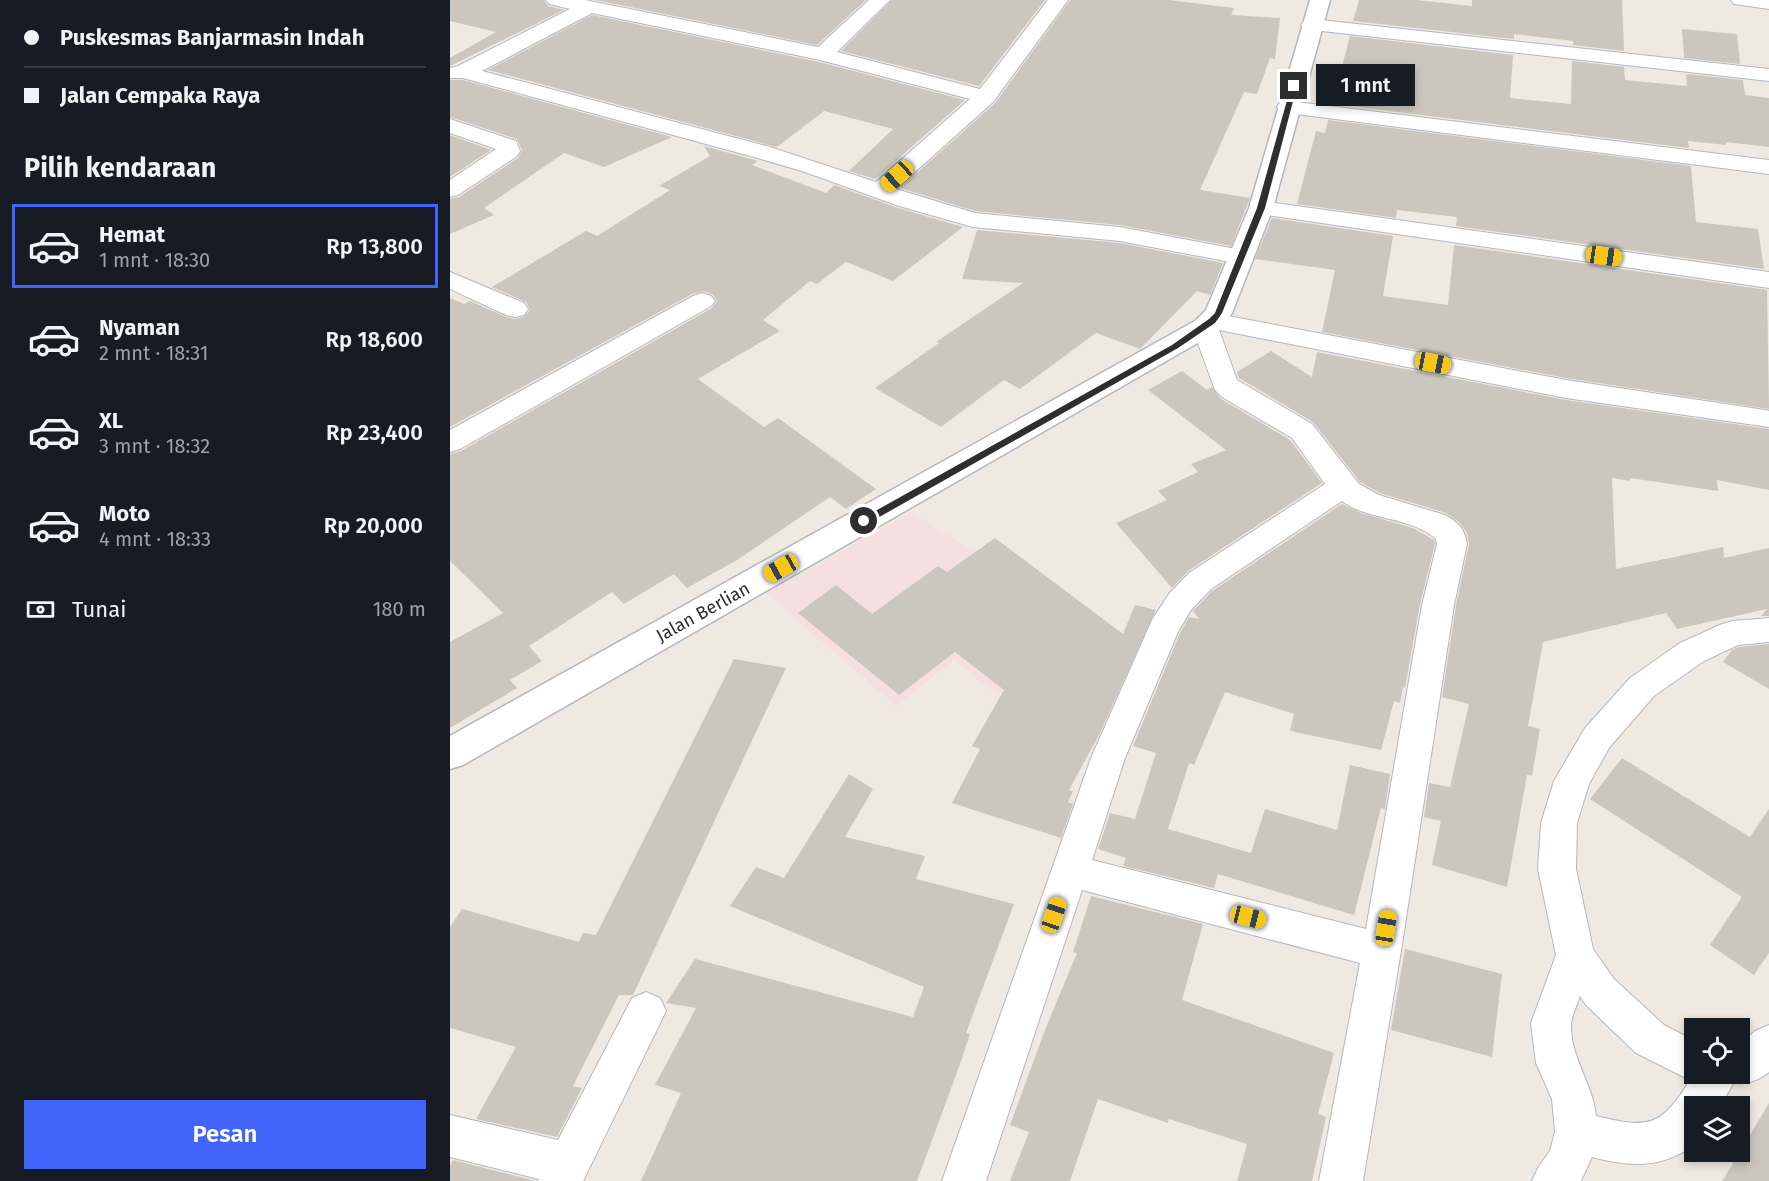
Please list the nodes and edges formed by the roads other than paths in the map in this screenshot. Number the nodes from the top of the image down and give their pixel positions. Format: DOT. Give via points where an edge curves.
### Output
graph roads {
  1 [pos="556,0"];
  2 [pos="626,0"];
  3 [pos="880,0"];
  4 [pos="1058,0"];
  5 [pos="1320,0"];
  6 [pos="1741,0"];
  7 [pos="1769,3"];
  8 [pos="598,9"];
  9 [pos="1311,25"];
  10 [pos="822,54"];
  11 [pos="455,73"];
  12 [pos="1769,75"];
  13 [pos="985,97"];
  14 [pos="1288,107"];
  15 [pos="450,126"];
  16 [pos="1769,167"];
  17 [pos="450,190"];
  18 [pos="879,192"];
  19 [pos="1261,208"];
  20 [pos="1241,257"];
  21 [pos="450,280"];
  22 [pos="1769,280"];
  23 [pos="702,301"];
  24 [pos="515,309"];
  25 [pos="1209,324"];
  26 [pos="1765,419"];
  27 [pos="450,442"];
  28 [pos="1343,486"];
  29 [pos="1769,630"];
  30 [pos="450,754"];
  31 [pos="1070,871"];
  32 [pos="1382,951"];
  33 [pos="1575,955"];
  34 [pos="646,1011"];
  35 [pos="1769,1045"];
  36 [pos="1684,1056"];
  37 [pos="1750,1061"];
  38 [pos="1710,1084"];
  39 [pos="1576,1132"];
  40 [pos="450,1136"];
  41 [pos="564,1173"];
  42 [pos="964,1181"];
  43 [pos="1341,1181"];
  44 [pos="1554,1181"];
  1 -- 8 [label="street"];
  2 -- 8 [label="street"];
  3 -- 10 [label="street"];
  4 -- 13 [label="street"];
  5 -- 9 [label="street"];
  6 -- 7 [label="street"];
  8 -- 10 [label="street"];
  8 -- 11 [label="street"];
  9 -- 12 [label="street"];
  9 -- 14 [label="street"];
  10 -- 13 [label="street"];
  11 -- 18 [label="street" via="762,152"];
  13 -- 18 [label="street"];
  14 -- 16 [label="street"];
  14 -- 19 [label="street"];
  15 -- 17 [label="street" via="508,146 508,151"];
  18 -- 20 [label="street" via="973,220 1120,234"];
  19 -- 20 [label="street"];
  19 -- 22 [label="street"];
  20 -- 25 [label="street" via="1218,313"];
  21 -- 24 [label="street"];
  23 -- 27 [label="street"];
  25 -- 26 [label="street" via="1566,389"];
  25 -- 28 [label="street" via="1225,384 1302,431"];
  25 -- 30 [label="street, Jalan Berlian"];
  28 -- 31 [label="street" via="1200,581 1180,602 1163,629 1108,758"];
  28 -- 32 [label="street" via="1375,505 1442,525 1451,535 1452,544 1438,605"];
  29 -- 33 [label="street" via="1733,633 1692,651 1642,687 1597,738 1572,781 1559,823 1557,869"];
  31 -- 32 [label="street"];
  31 -- 42 [label="street"];
  32 -- 43 [label="street"];
  33 -- 36 [label="street" via="1600,992 1650,1039"];
  33 -- 39 [label="street" via="1551,1023 1557,1063 1573,1098"];
  34 -- 41 [label="street"];
  35 -- 37 [label="street"];
  38 -- 39 [label="street" via="1681,1128 1657,1144 1631,1144"];
  39 -- 44 [label="street" via="1569,1162"];
  40 -- 41 [label="street"];
}
